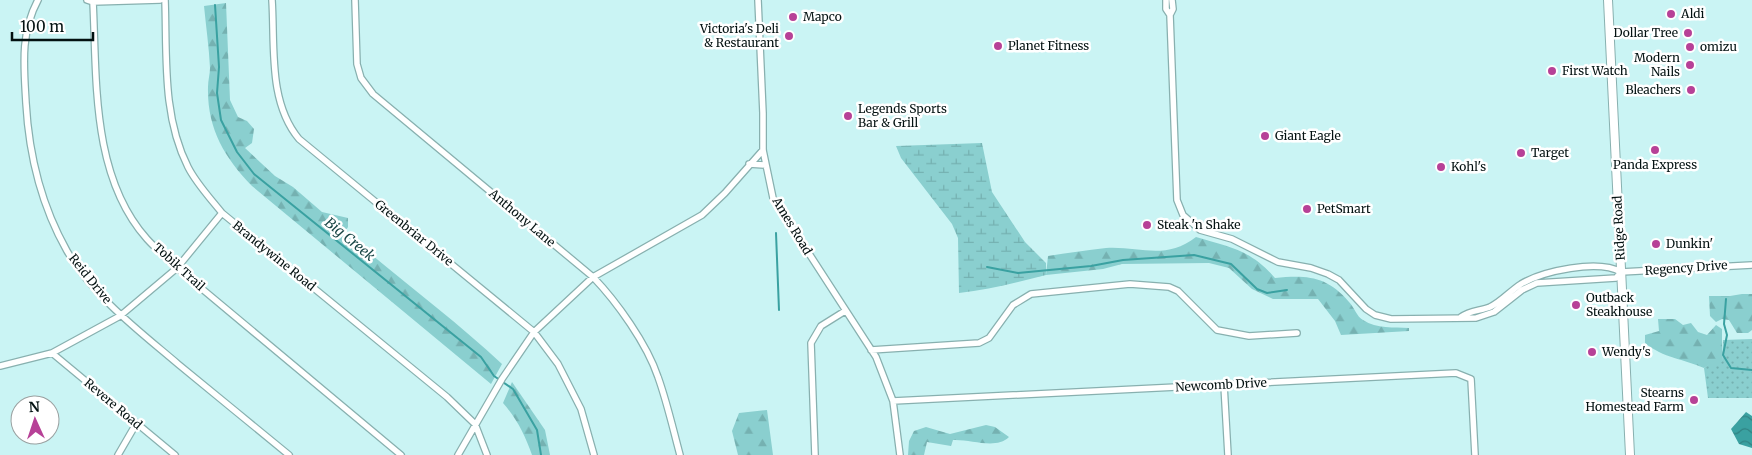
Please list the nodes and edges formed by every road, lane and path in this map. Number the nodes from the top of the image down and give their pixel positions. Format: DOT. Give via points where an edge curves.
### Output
graph roads {
  1 [pos="38,0"];
  2 [pos="160,0"];
  3 [pos="165,0"];
  4 [pos="272,0"];
  5 [pos="355,0"];
  6 [pos="758,0"];
  7 [pos="1166,0"];
  8 [pos="1172,0"];
  9 [pos="1608,0"];
  10 [pos="90,1"];
  11 [pos="1170,15"];
  12 [pos="763,150"];
  13 [pos="749,164"];
  14 [pos="766,165"];
  15 [pos="222,213"];
  16 [pos="1752,265"];
  17 [pos="177,268"];
  18 [pos="1621,272"];
  19 [pos="593,277"];
  20 [pos="845,311"];
  21 [pos="120,316"];
  22 [pos="1461,317"];
  23 [pos="534,332"];
  24 [pos="1298,333"];
  25 [pos="871,350"];
  26 [pos="52,353"];
  27 [pos="0,366"];
  28 [pos="1224,385"];
  29 [pos="893,401"];
  30 [pos="136,424"];
  31 [pos="476,424"];
  32 [pos="118,455"];
  33 [pos="175,455"];
  34 [pos="289,455"];
  35 [pos="401,455"];
  36 [pos="458,455"];
  37 [pos="487,455"];
  38 [pos="594,455"];
  39 [pos="680,455"];
  40 [pos="815,455"];
  41 [pos="900,455"];
  42 [pos="1228,455"];
  43 [pos="1476,455"];
  44 [pos="1630,455"];
  1 -- 21 [label="street, Reid Drive" via="30,14 23,58 27,126 35,174 68,252"];
  2 -- 10 [label="street"];
  3 -- 15 [label="street, Brandywine Road" via="170,115 188,168"];
  4 -- 23 [label="street, Greenbriar Drive" via="277,92 288,125 299,139"];
  5 -- 19 [label="street, Anthony Lane" via="357,64 361,78 373,94"];
  6 -- 12 [label="street, Ames Road"];
  7 -- 11 [label="street"];
  8 -- 11 [label="street"];
  9 -- 18 [label="main road, Ridge Road"];
  10 -- 17 [label="street, Tobik Trail" via="99,121 115,185 135,223"];
  11 -- 22 [label="street" via="1178,200 1187,220 1200,230 1232,239 1278,262 1328,274 1339,280 1361,305 1375,315 1407,320"];
  12 -- 13 [label="street"];
  12 -- 14 [label="street, Ames Road"];
  13 -- 14 [label="street"];
  13 -- 19 [label="street" via="702,216"];
  14 -- 20 [label="street, Ames Road" via="773,198"];
  15 -- 17 [label="street"];
  15 -- 31 [label="street, Brandywine Road" via="447,396"];
  16 -- 18 [label="street, Regency Drive"];
  17 -- 21 [label="street"];
  17 -- 35 [label="street, Tobik Trail"];
  18 -- 22 [label="street" via="1609,267 1548,272 1522,283 1490,306"];
  18 -- 22 [label="street" via="1616,278 1537,283 1522,290 1494,312 1476,318"];
  18 -- 44 [label="main road, Ridge Road"];
  19 -- 23 [label="street"];
  19 -- 39 [label="street, Anthony Lane" via="634,329 658,375"];
  20 -- 25 [label="street, Ames Road"];
  20 -- 40 [label="street" via="821,326 811,343"];
  21 -- 26 [label="street"];
  21 -- 34 [label="street, Reid Drive"];
  23 -- 31 [label="street"];
  23 -- 38 [label="street, Greenbriar Drive" via="558,364 581,409"];
  24 -- 25 [label="street" via="1249,336 1217,330 1178,291 1169,287 1130,284 1031,294 1013,305 989,338 979,342"];
  25 -- 29 [label="street, Ames Road"];
  26 -- 27 [label="street"];
  26 -- 30 [label="street, Revere Road"];
  28 -- 29 [label="street, Newcomb Drive"];
  28 -- 42 [label="street"];
  28 -- 43 [label="street, Newcomb Drive" via="1465,375 1471,379"];
  29 -- 41 [label="street, Ames Road"];
  30 -- 32 [label="street"];
  30 -- 33 [label="street, Revere Road"];
  31 -- 36 [label="street"];
  31 -- 37 [label="street, Brandywine Road"];
}
